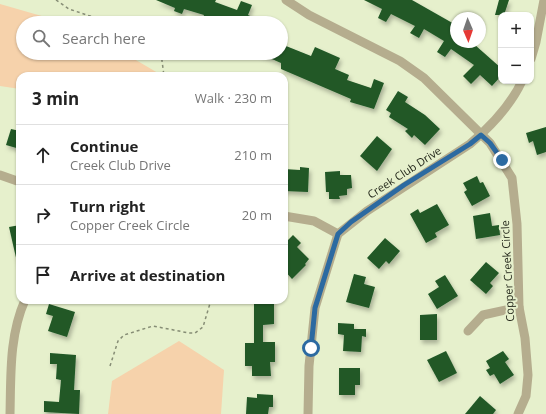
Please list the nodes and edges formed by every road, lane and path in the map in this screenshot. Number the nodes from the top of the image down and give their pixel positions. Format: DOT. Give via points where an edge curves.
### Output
graph roads {
  1 [pos="56,0"];
  2 [pos="286,0"];
  3 [pos="544,0"];
  4 [pos="90,16"];
  5 [pos="534,49"];
  6 [pos="162,60"];
  7 [pos="163,72"];
  8 [pos="520,84"];
  9 [pos="481,135"];
  10 [pos="0,175"];
  11 [pos="16,181"];
  12 [pos="288,217"];
  13 [pos="338,234"];
  14 [pos="23,304"];
  15 [pos="210,304"];
  16 [pos="519,307"];
  17 [pos="468,331"];
  18 [pos="110,366"];
  19 [pos="10,414"];
  20 [pos="308,414"];
  21 [pos="518,414"];
  1 -- 4 [label="path" via="69,9"];
  2 -- 9 [label="street, Copper Creek Circle" via="309,15 413,70 439,92"];
  3 -- 5 [label="street"];
  6 -- 7 [label="path"];
  8 -- 9 [label="street, Creek Club Drive" via="507,106"];
  9 -- 13 [label="street, Creek Club Drive" via="367,211"];
  9 -- 16 [label="street, Copper Creek Circle" via="490,143 512,178 517,224"];
  10 -- 11 [label="street"];
  12 -- 13 [label="street" via="314,221"];
  13 -- 20 [label="street" via="315,308 309,366"];
  14 -- 19 [label="street" via="12,351"];
  15 -- 18 [label="path" via="200,331 190,333 153,326 124,335 118,341"];
  16 -- 17 [label="street" via="483,315"];
  16 -- 21 [label="street, Copper Creek Circle" via="528,376 526,396"];
}
